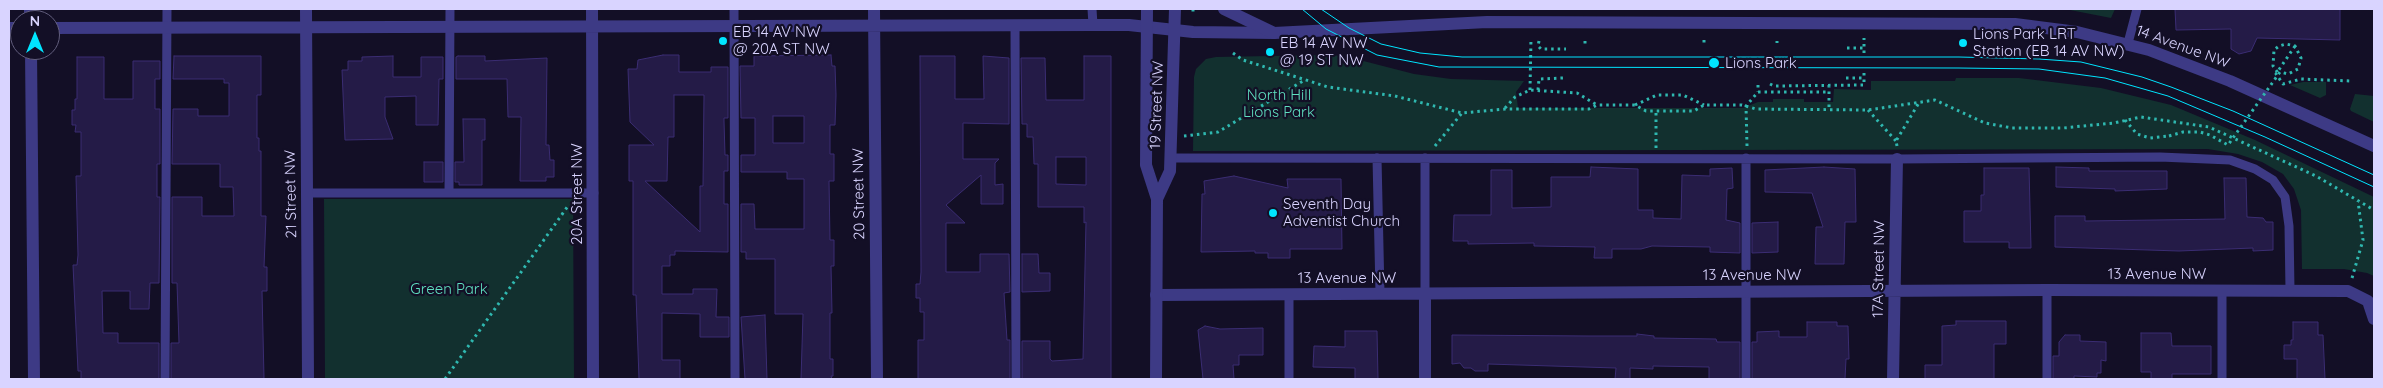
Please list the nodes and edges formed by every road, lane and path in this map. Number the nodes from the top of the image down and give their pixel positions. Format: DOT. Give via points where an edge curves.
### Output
graph roads {
  1 [pos="167,9"];
  2 [pos="306,9"];
  3 [pos="450,9"];
  4 [pos="592,9"];
  5 [pos="734,9"];
  6 [pos="874,9"];
  7 [pos="1092,9"];
  8 [pos="1147,9"];
  9 [pos="1176,9"];
  10 [pos="1224,9"];
  11 [pos="2136,11"];
  12 [pos="1015,25"];
  13 [pos="1092,25"];
  14 [pos="592,26"];
  15 [pos="734,26"];
  16 [pos="874,26"];
  17 [pos="306,27"];
  18 [pos="450,27"];
  19 [pos="60,28"];
  20 [pos="165,28"];
  21 [pos="1147,28"];
  22 [pos="1176,31"];
  23 [pos="1274,33"];
  24 [pos="1531,38"];
  25 [pos="1864,38"];
  26 [pos="1539,41"];
  27 [pos="2128,43"];
  28 [pos="2295,46"];
  29 [pos="1566,48"];
  30 [pos="1847,48"];
  31 [pos="1864,48"];
  32 [pos="1233,53"];
  33 [pos="1864,53"];
  34 [pos="30,60"];
  35 [pos="2278,73"];
  36 [pos="1563,78"];
  37 [pos="1846,78"];
  38 [pos="1304,80"];
  39 [pos="2350,81"];
  40 [pos="1770,84"];
  41 [pos="1758,85"];
  42 [pos="1814,85"];
  43 [pos="1829,85"];
  44 [pos="1577,87"];
  45 [pos="1530,90"];
  46 [pos="1538,90"];
  47 [pos="1758,92"];
  48 [pos="1814,92"];
  49 [pos="1829,92"];
  50 [pos="1577,94"];
  51 [pos="1920,101"];
  52 [pos="1636,104"];
  53 [pos="1597,105"];
  54 [pos="1704,105"];
  55 [pos="1746,106"];
  56 [pos="1505,109"];
  57 [pos="1830,110"];
  58 [pos="1868,110"];
  59 [pos="1656,111"];
  60 [pos="1462,113"];
  61 [pos="2125,120"];
  62 [pos="1184,137"];
  63 [pos="1896,141"];
  64 [pos="2374,146"];
  65 [pos="1172,158"];
  66 [pos="1378,158"];
  67 [pos="1425,158"];
  68 [pos="1746,158"];
  69 [pos="1656,159"];
  70 [pos="1897,159"];
  71 [pos="308,193"];
  72 [pos="448,193"];
  73 [pos="594,193"];
  74 [pos="573,199"];
  75 [pos="1156,199"];
  76 [pos="2358,200"];
  77 [pos="2374,210"];
  78 [pos="2047,290"];
  79 [pos="2222,290"];
  80 [pos="2290,290"];
  81 [pos="1747,291"];
  82 [pos="1894,291"];
  83 [pos="2348,291"];
  84 [pos="1289,294"];
  85 [pos="1380,294"];
  86 [pos="1425,294"];
  87 [pos="1156,295"];
  88 [pos="2374,319"];
  89 [pos="34,379"];
  90 [pos="165,379"];
  91 [pos="308,379"];
  92 [pos="445,379"];
  93 [pos="593,379"];
  94 [pos="735,379"];
  95 [pos="877,379"];
  96 [pos="1016,379"];
  97 [pos="1156,379"];
  98 [pos="1289,379"];
  99 [pos="1425,379"];
  100 [pos="1746,379"];
  101 [pos="1893,379"];
  102 [pos="2047,379"];
  103 [pos="2222,379"];
  1 -- 20 [label="lane"];
  2 -- 17 [label="street, 21 Street NW"];
  3 -- 18 [label="lane"];
  4 -- 14 [label="street, 20A Street NW"];
  5 -- 15 [label="lane"];
  6 -- 16 [label="street, 20 Street NW"];
  7 -- 13 [label="lane"];
  8 -- 21 [label="street, 19 Street NW"];
  9 -- 22 [label="street, 19 Street NW"];
  10 -- 23 [label="street"];
  11 -- 27 [label="lane"];
  12 -- 13 [label="street, 14 Avenue NW"];
  12 -- 16 [label="street, 14 Avenue NW"];
  12 -- 96 [label="lane"];
  13 -- 21 [label="street, 14 Avenue NW"];
  14 -- 15 [label="street, 14 Avenue NW"];
  14 -- 18 [label="street, 14 Avenue NW"];
  14 -- 73 [label="street, 20A Street NW"];
  15 -- 16 [label="street, 14 Avenue NW"];
  15 -- 94 [label="lane"];
  16 -- 95 [label="street, 20 Street NW"];
  17 -- 18 [label="street, 14 Avenue NW"];
  17 -- 20 [label="street, 14 Avenue NW"];
  17 -- 71 [label="street, 21 Street NW"];
  18 -- 72 [label="lane"];
  19 -- 20 [label="street, 14 Avenue NW"];
  20 -- 90 [label="lane"];
  21 -- 22 [label="street, 14 Avenue NW"];
  21 -- 75 [label="street, 19 Street NW" via="1146,165"];
  22 -- 23 [label="street, 14 Avenue NW"];
  22 -- 65 [label="street, 19 Street NW"];
  23 -- 27 [label="street, 14 Avenue NW" via="1487,22 1980,23 2044,26"];
  24 -- 45 [label="path"];
  25 -- 31 [label="path"];
  26 -- 29 [label="path" via="1541,48"];
  27 -- 64 [label="street, 14 Avenue NW" via="2230,81"];
  28 -- 35 [label="path, bridge" via="2286,44 2274,50 2273,66"];
  28 -- 39 [label="path" via="2276,74 2283,84 2301,79"];
  28 -- 61 [label="path, bridge" via="2301,58 2298,70 2288,74 2280,72 2228,145 2200,132 2150,138 2137,134"];
  30 -- 31 [label="path"];
  31 -- 33 [label="path"];
  32 -- 38 [label="path" via="1243,60"];
  34 -- 89 [label="street"];
  36 -- 46 [label="path" via="1539,79"];
  37 -- 43 [label="path" via="1864,75 1864,85"];
  38 -- 60 [label="path" via="1328,87 1395,96"];
  38 -- 62 [label="path" via="1218,132"];
  40 -- 42 [label="path"];
  41 -- 47 [label="path"];
  42 -- 43 [label="path"];
  42 -- 48 [label="path"];
  43 -- 49 [label="path"];
  44 -- 50 [label="path"];
  45 -- 46 [label="path"];
  45 -- 56 [label="path" via="1516,97"];
  46 -- 50 [label="path"];
  47 -- 48 [label="path"];
  47 -- 55 [label="path"];
  48 -- 49 [label="path"];
  49 -- 57 [label="path"];
  50 -- 53 [label="path"];
  51 -- 58 [label="path"];
  51 -- 61 [label="path" via="1936,100 1985,123 2012,128 2063,128"];
  51 -- 63 [label="path"];
  52 -- 53 [label="path"];
  52 -- 54 [label="path" via="1657,95 1683,95"];
  52 -- 59 [label="path" via="1646,111"];
  53 -- 56 [label="path" via="1589,109"];
  54 -- 55 [label="path"];
  54 -- 59 [label="path" via="1694,111"];
  55 -- 57 [label="path" via="1756,109"];
  55 -- 68 [label="path"];
  56 -- 60 [label="path"];
  57 -- 58 [label="path"];
  58 -- 63 [label="path"];
  59 -- 69 [label="path"];
  60 -- 67 [label="path"];
  61 -- 76 [label="path" via="2141,116 2208,127 2316,176"];
  63 -- 70 [label="path"];
  65 -- 66 [label="lane"];
  65 -- 75 [label="street, 19 Street NW" via="1170,171"];
  66 -- 67 [label="lane"];
  66 -- 85 [label="lane"];
  67 -- 69 [label="lane"];
  67 -- 86 [label="lane"];
  68 -- 69 [label="lane"];
  68 -- 70 [label="lane"];
  68 -- 81 [label="lane"];
  70 -- 80 [label="lane" via="2170,157 2230,160 2273,180 2285,197"];
  70 -- 82 [label="street, 17A Street NW"];
  71 -- 72 [label="lane"];
  71 -- 91 [label="street, 21 Street NW"];
  72 -- 73 [label="lane"];
  73 -- 93 [label="street, 20A Street NW"];
  74 -- 92 [label="path"];
  75 -- 87 [label="street, 19 Street NW"];
  76 -- 77 [label="path"];
  76 -- 83 [label="path" via="2363,240"];
  78 -- 79 [label="street, 13 Avenue NW"];
  78 -- 82 [label="street, 13 Avenue NW"];
  78 -- 102 [label="lane"];
  79 -- 80 [label="street, 13 Avenue NW"];
  79 -- 103 [label="lane"];
  80 -- 83 [label="street, 13 Avenue NW"];
  81 -- 82 [label="street, 13 Avenue NW"];
  81 -- 86 [label="street, 13 Avenue NW"];
  81 -- 100 [label="lane"];
  82 -- 101 [label="street, 17A Street NW"];
  83 -- 88 [label="street" via="2368,301"];
  84 -- 85 [label="street, 13 Avenue NW"];
  84 -- 87 [label="street, 13 Avenue NW"];
  84 -- 98 [label="lane"];
  85 -- 86 [label="street, 13 Avenue NW"];
  86 -- 99 [label="street"];
  87 -- 97 [label="street, 19 Street NW"];
}
